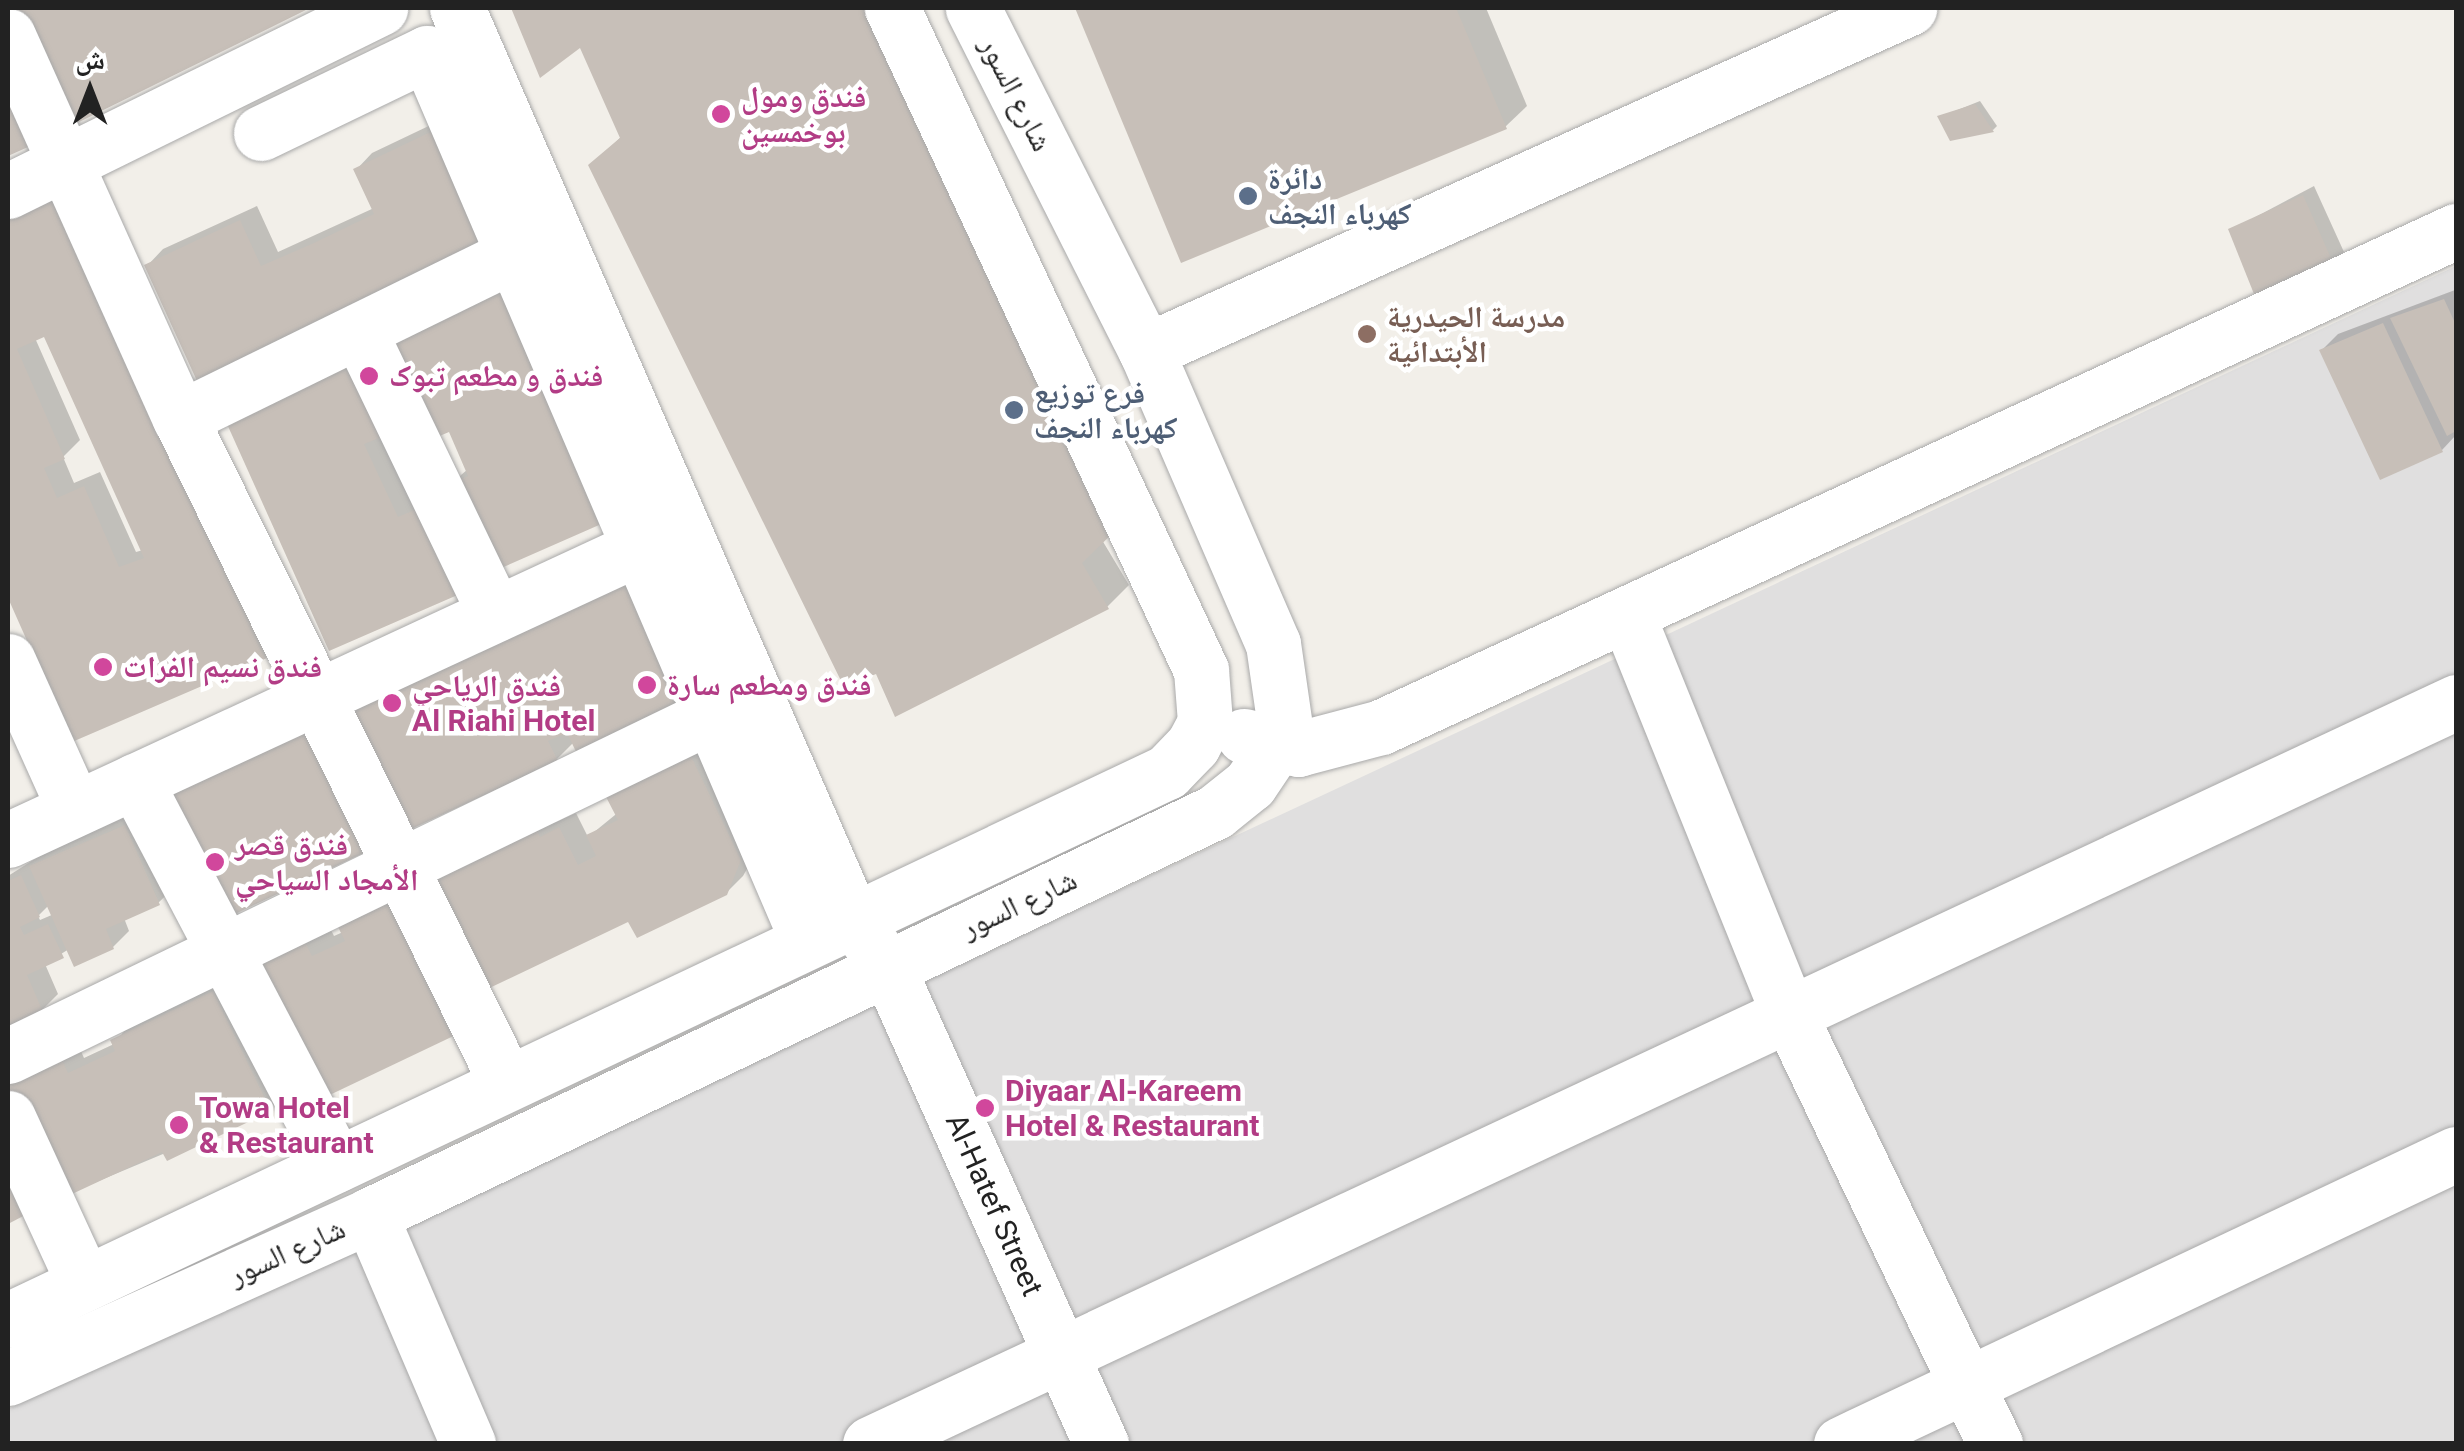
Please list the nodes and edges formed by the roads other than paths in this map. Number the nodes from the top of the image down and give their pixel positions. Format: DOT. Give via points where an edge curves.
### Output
graph roads {
  1 [pos="380,8"];
  2 [pos="457,8"];
  3 [pos="892,8"];
  4 [pos="974,8"];
  5 [pos="1908,8"];
  6 [pos="8,36"];
  7 [pos="261,133"];
  8 [pos="65,163"];
  9 [pos="8,191"];
  10 [pos="2456,231"];
  11 [pos="536,244"];
  12 [pos="359,331"];
  13 [pos="1146,351"];
  14 [pos="180,418"];
  15 [pos="661,538"];
  16 [pos="495,614"];
  17 [pos="1627,614"];
  18 [pos="8,660"];
  19 [pos="316,697"];
  20 [pos="2456,702"];
  21 [pos="732,705"];
  22 [pos="1205,722"];
  23 [pos="1275,747"];
  24 [pos="135,780"];
  25 [pos="74,808"];
  26 [pos="8,840"];
  27 [pos="400,866"];
  28 [pos="830,928"];
  29 [pos="224,951"];
  30 [pos="887,966"];
  31 [pos="1789,1014"];
  32 [pos="8,1056"];
  33 [pos="506,1082"];
  34 [pos="8,1118"];
  35 [pos="2456,1154"];
  36 [pos="336,1164"];
  37 [pos="370,1215"];
  38 [pos="84,1283"];
  39 [pos="8,1320"];
  40 [pos="1061,1354"];
  41 [pos="8,1378"];
  42 [pos="1967,1384"];
  43 [pos="468,1444"];
  44 [pos="870,1444"];
  45 [pos="1101,1444"];
  46 [pos="1840,1444"];
  47 [pos="1995,1444"];
  1 -- 8 [label="street"];
  2 -- 11 [label="street"];
  3 -- 22 [label="street" via="1201,670"];
  4 -- 13 [label="street, شارع السور"];
  5 -- 13 [label="street"];
  6 -- 8 [label="street"];
  7 -- 11 [label="street" via="427,53"];
  8 -- 9 [label="street"];
  8 -- 14 [label="street"];
  10 -- 17 [label="street"];
  11 -- 12 [label="street"];
  11 -- 15 [label="street, Al-Hatef Street"];
  12 -- 14 [label="street"];
  12 -- 16 [label="street"];
  13 -- 23 [label="street, شارع السور" via="1273,644 1284,694"];
  14 -- 19 [label="street"];
  15 -- 16 [label="street"];
  15 -- 21 [label="street, Al-Hatef Street"];
  16 -- 19 [label="street"];
  17 -- 23 [label="street" via="1382,727 1318,748"];
  17 -- 31 [label="street"];
  18 -- 25 [label="street"];
  19 -- 24 [label="street"];
  19 -- 27 [label="street"];
  20 -- 31 [label="street"];
  21 -- 27 [label="street"];
  21 -- 28 [label="street, Al-Hatef Street"];
  22 -- 23 [label="street"];
  22 -- 28 [label="street, شارع السور" via="1167,772"];
  23 -- 30 [label="street, شارع السور" via="1250,784 1215,812"];
  24 -- 25 [label="street"];
  24 -- 29 [label="street"];
  25 -- 26 [label="street"];
  27 -- 29 [label="street"];
  27 -- 33 [label="street"];
  28 -- 30 [label="street, Al-Hatef Street"];
  28 -- 33 [label="street, شارع السور"];
  29 -- 32 [label="street"];
  29 -- 36 [label="street"];
  30 -- 37 [label="street, شارع السور"];
  30 -- 40 [label="street, Al-Hatef Street"];
  31 -- 40 [label="street"];
  31 -- 42 [label="street"];
  33 -- 36 [label="street, شارع السور"];
  34 -- 38 [label="street"];
  35 -- 42 [label="street"];
  36 -- 38 [label="street, شارع السور"];
  37 -- 41 [label="street, شارع السور"];
  37 -- 43 [label="street"];
  38 -- 39 [label="street, شارع السور"];
  40 -- 44 [label="street"];
  40 -- 45 [label="street, Al-Hatef Street"];
  42 -- 46 [label="street"];
  42 -- 47 [label="street"];
}
